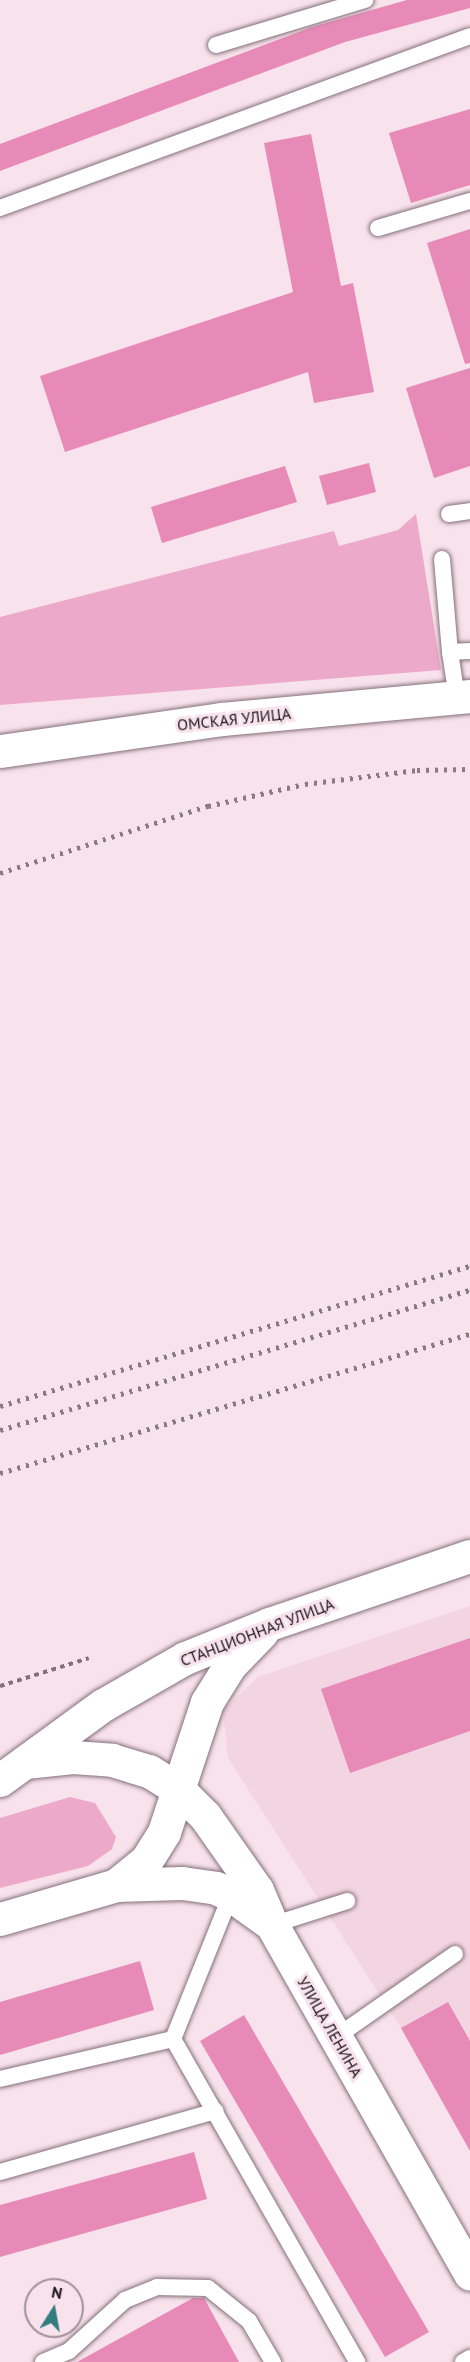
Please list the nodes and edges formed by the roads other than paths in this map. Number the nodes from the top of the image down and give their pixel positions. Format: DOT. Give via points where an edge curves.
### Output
graph roads {
  1 [pos="365,0"];
  2 [pos="470,36"];
  3 [pos="216,45"];
  4 [pos="470,201"];
  5 [pos="0,208"];
  6 [pos="378,228"];
  7 [pos="470,511"];
  8 [pos="449,514"];
  9 [pos="442,559"];
  10 [pos="470,651"];
  11 [pos="450,652"];
  12 [pos="464,697"];
  13 [pos="0,751"];
  14 [pos="470,1556"];
  15 [pos="269,1624"];
  16 [pos="12,1771"];
  17 [pos="178,1789"];
  18 [pos="116,1885"];
  19 [pos="231,1895"];
  20 [pos="347,1901"];
  21 [pos="0,1919"];
  22 [pos="272,1925"];
  23 [pos="454,1954"];
  24 [pos="336,2037"];
  25 [pos="174,2039"];
  26 [pos="0,2079"];
  27 [pos="216,2111"];
  28 [pos="0,2172"];
  29 [pos="470,2274"];
  30 [pos="470,2358"];
  31 [pos="43,2362"];
  32 [pos="273,2362"];
  33 [pos="357,2362"];
  34 [pos="463,2362"];
  1 -- 3 [label="lane"];
  2 -- 5 [label="lane"];
  4 -- 6 [label="lane"];
  7 -- 8 [label="lane"];
  9 -- 11 [label="lane"];
  10 -- 11 [label="lane"];
  11 -- 12 [label="lane"];
  12 -- 13 [label="main road, ОМСКАЯ УЛИЦА" via="222,719"];
  14 -- 15 [label="main road, СТАНЦИОННАЯ УЛИЦА"];
  15 -- 16 [label="main road, СТАНЦИОННАЯ УЛИЦА" via="185,1658 103,1704"];
  15 -- 17 [label="main road" via="230,1665 207,1702"];
  16 -- 17 [label="main road, УЛИЦА ЛЕНИНА" via="73,1757 112,1760 149,1771"];
  17 -- 18 [label="main road" via="164,1832 146,1861"];
  17 -- 22 [label="main road, УЛИЦА ЛЕНИНА" via="231,1849 257,1890"];
  18 -- 19 [label="main road" via="182,1883"];
  18 -- 21 [label="main road"];
  19 -- 22 [label="main road"];
  19 -- 25 [label="lane"];
  20 -- 22 [label="lane"];
  22 -- 24 [label="main road, УЛИЦА ЛЕНИНА"];
  23 -- 24 [label="lane"];
  24 -- 29 [label="main road, УЛИЦА ЛЕНИНА"];
  25 -- 26 [label="lane"];
  25 -- 27 [label="lane"];
  27 -- 28 [label="lane"];
  27 -- 33 [label="lane"];
  30 -- 34 [label="lane"];
  31 -- 32 [label="lane" via="69,2351 124,2300 157,2287 208,2288 249,2321"];
}
